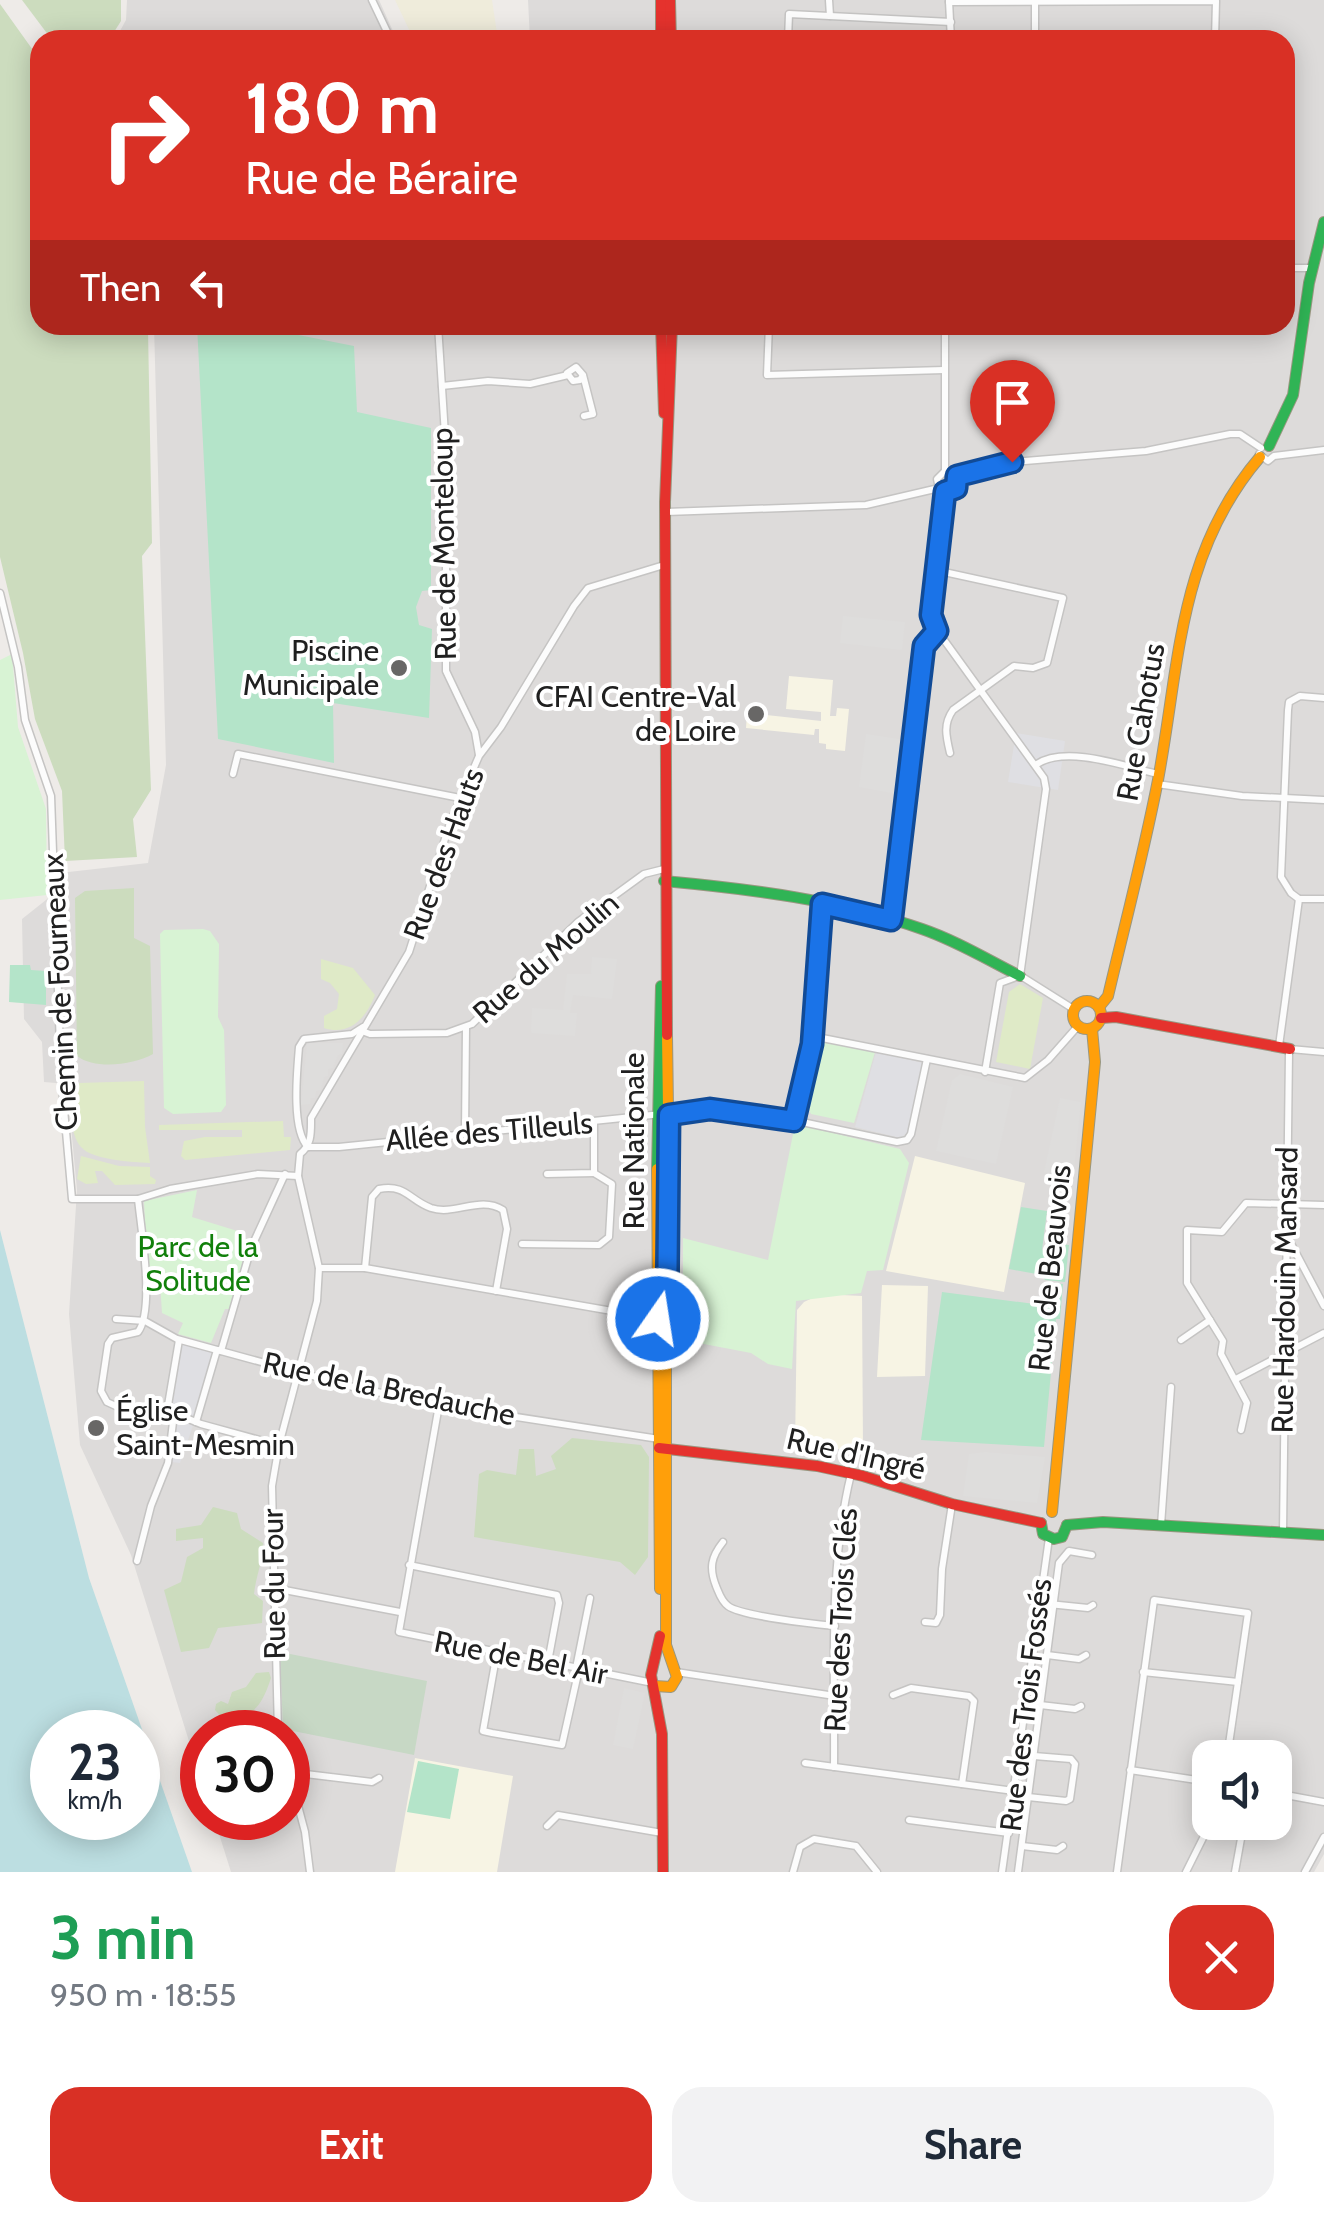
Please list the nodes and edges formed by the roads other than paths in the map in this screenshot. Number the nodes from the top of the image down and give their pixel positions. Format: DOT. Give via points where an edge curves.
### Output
graph roads {
  1 [pos="372,0"];
  2 [pos="661,0"];
  3 [pos="670,0"];
  4 [pos="830,0"];
  5 [pos="950,1"];
  6 [pos="1035,4"];
  7 [pos="830,16"];
  8 [pos="951,22"];
  9 [pos="386,30"];
  10 [pos="661,30"];
  11 [pos="671,30"];
  12 [pos="788,30"];
  13 [pos="951,30"];
  14 [pos="1035,30"];
  15 [pos="1215,30"];
  16 [pos="1324,222"];
  17 [pos="1295,268"];
  18 [pos="1312,268"];
  19 [pos="439,335"];
  20 [pos="661,335"];
  21 [pos="672,335"];
  22 [pos="769,335"];
  23 [pos="944,335"];
  24 [pos="944,370"];
  25 [pos="442,386"];
  26 [pos="584,416"];
  27 [pos="1324,450"];
  28 [pos="1266,452"];
  29 [pos="666,464"];
  30 [pos="946,471"];
  31 [pos="957,476"];
  32 [pos="942,490"];
  33 [pos="666,512"];
  34 [pos="666,564"];
  35 [pos="936,570"];
  36 [pos="0,593"];
  37 [pos="937,631"];
  38 [pos="982,689"];
  39 [pos="1324,698"];
  40 [pos="950,752"];
  41 [pos="479,756"];
  42 [pos="1037,764"];
  43 [pos="232,774"];
  44 [pos="1158,779"];
  45 [pos="460,798"];
  46 [pos="1284,798"];
  47 [pos="1324,800"];
  48 [pos="664,875"];
  49 [pos="1298,898"];
  50 [pos="1324,898"];
  51 [pos="822,904"];
  52 [pos="891,920"];
  53 [pos="1020,976"];
  54 [pos="1075,1010"];
  55 [pos="1100,1012"];
  56 [pos="1078,1026"];
  57 [pos="466,1027"];
  58 [pos="1092,1028"];
  59 [pos="363,1029"];
  60 [pos="340,1036"];
  61 [pos="812,1036"];
  62 [pos="352,1048"];
  63 [pos="1284,1048"];
  64 [pos="1324,1052"];
  65 [pos="926,1059"];
  66 [pos="985,1072"];
  67 [pos="663,1116"];
  68 [pos="794,1121"];
  69 [pos="594,1122"];
  70 [pos="465,1133"];
  71 [pos="308,1147"];
  72 [pos="594,1172"];
  73 [pos="285,1174"];
  74 [pos="546,1174"];
  75 [pos="298,1176"];
  76 [pos="138,1199"];
  77 [pos="1286,1204"];
  78 [pos="1324,1205"];
  79 [pos="1286,1234"];
  80 [pos="522,1244"];
  81 [pos="319,1268"];
  82 [pos="365,1268"];
  83 [pos="496,1291"];
  84 [pos="1324,1306"];
  85 [pos="116,1319"];
  86 [pos="663,1319"];
  87 [pos="145,1320"];
  88 [pos="1210,1320"];
  89 [pos="1324,1333"];
  90 [pos="178,1340"];
  91 [pos="1181,1340"];
  92 [pos="219,1351"];
  93 [pos="1284,1355"];
  94 [pos="298,1374"];
  95 [pos="1236,1379"];
  96 [pos="1171,1386"];
  97 [pos="440,1405"];
  98 [pos="169,1412"];
  99 [pos="196,1422"];
  100 [pos="1241,1430"];
  101 [pos="663,1444"];
  102 [pos="279,1445"];
  103 [pos="851,1474"];
  104 [pos="952,1504"];
  105 [pos="1052,1512"];
  106 [pos="1040,1523"];
  107 [pos="1068,1525"];
  108 [pos="1161,1526"];
  109 [pos="1282,1532"];
  110 [pos="1324,1535"];
  111 [pos="1049,1538"];
  112 [pos="723,1542"];
  113 [pos="1092,1555"];
  114 [pos="137,1561"];
  115 [pos="409,1564"];
  116 [pos="274,1588"];
  117 [pos="590,1598"];
  118 [pos="1039,1603"];
  119 [pos="1053,1605"];
  120 [pos="1093,1605"];
  121 [pos="400,1612"];
  122 [pos="925,1622"];
  123 [pos="835,1626"];
  124 [pos="498,1652"];
  125 [pos="1047,1655"];
  126 [pos="1086,1655"];
  127 [pos="548,1662"];
  128 [pos="578,1668"];
  129 [pos="1142,1672"];
  130 [pos="674,1677"];
  131 [pos="653,1678"];
  132 [pos="1238,1682"];
  133 [pos="893,1695"];
  134 [pos="835,1696"];
  135 [pos="1040,1706"];
  136 [pos="1081,1706"];
  137 [pos="277,1710"];
  138 [pos="662,1734"];
  139 [pos="1230,1740"];
  140 [pos="1034,1756"];
  141 [pos="806,1763"];
  142 [pos="834,1767"];
  143 [pos="1130,1770"];
  144 [pos="310,1773"];
  145 [pos="379,1778"];
  146 [pos="1192,1779"];
  147 [pos="962,1784"];
  148 [pos="1014,1792"];
  149 [pos="1028,1796"];
  150 [pos="1292,1797"];
  151 [pos="1324,1802"];
  152 [pos="910,1820"];
  153 [pos="547,1826"];
  154 [pos="662,1833"];
  155 [pos="1009,1833"];
  156 [pos="1324,1837"];
  157 [pos="306,1840"];
  158 [pos="1203,1840"];
  159 [pos="1241,1840"];
  160 [pos="1022,1846"];
  161 [pos="1063,1846"];
  162 [pos="310,1872"];
  163 [pos="663,1872"];
  164 [pos="794,1872"];
  165 [pos="877,1872"];
  166 [pos="1002,1872"];
  167 [pos="1018,1872"];
  168 [pos="1117,1872"];
  169 [pos="1186,1872"];
  170 [pos="1235,1872"];
  171 [pos="1305,1872"];
  1 -- 9 [label="street"];
  2 -- 10 [label="street"];
  3 -- 11 [label="street"];
  4 -- 7 [label="street"];
  5 -- 6 [label="street"];
  5 -- 8 [label="street"];
  6 -- 14 [label="street"];
  6 -- 15 [label="street" via="1216,1"];
  7 -- 8 [label="street"];
  7 -- 12 [label="street" via="789,14"];
  8 -- 13 [label="street"];
  16 -- 18 [label="street, Rue Cahotus"];
  17 -- 18 [label="street"];
  18 -- 28 [label="street, Rue Cahotus" via="1294,395"];
  19 -- 25 [label="street, Rue de Monteloup"];
  20 -- 29 [label="street"];
  21 -- 29 [label="street"];
  22 -- 24 [label="street" via="767,375"];
  23 -- 24 [label="street"];
  24 -- 30 [label="street"];
  25 -- 26 [label="street" via="530,384 568,375 573,382 582,375 593,414"];
  25 -- 41 [label="street, Rue de Monteloup" via="446,671"];
  27 -- 28 [label="street" via="1287,457"];
  28 -- 31 [label="street" via="1230,434 1146,450 1012,462"];
  28 -- 44 [label="street, Rue Cahotus" via="1228,492 1206,541 1184,624"];
  29 -- 33 [label="street, Rue Nationale"];
  30 -- 31 [label="street"];
  30 -- 32 [label="street" via="937,478"];
  31 -- 32 [label="street" via="956,488"];
  32 -- 33 [label="street" via="866,505"];
  32 -- 35 [label="street"];
  33 -- 34 [label="street, Rue Nationale"];
  34 -- 41 [label="street, Rue des Hauts" via="588,588"];
  34 -- 48 [label="street, Rue Nationale"];
  35 -- 37 [label="street" via="931,615"];
  35 -- 38 [label="street" via="1062,598 1047,663 1014,666"];
  36 -- 76 [label="street, Chemin de Fourneaux" via="25,720 51,796 60,1074 72,1199"];
  37 -- 38 [label="street"];
  37 -- 52 [label="street" via="924,646"];
  38 -- 40 [label="street" via="947,718"];
  38 -- 42 [label="street"];
  39 -- 46 [label="street" via="1289,702"];
  41 -- 45 [label="street, Rue des Hauts"];
  42 -- 44 [label="street" via="1069,755"];
  42 -- 53 [label="street" via="1046,789"];
  43 -- 45 [label="street" via="238,754"];
  44 -- 46 [label="street"];
  44 -- 55 [label="street, Rue Cahotus"];
  45 -- 59 [label="street, Rue des Hauts" via="409,952"];
  46 -- 47 [label="street"];
  46 -- 49 [label="street" via="1281,877"];
  48 -- 51 [label="street"];
  48 -- 57 [label="street, Rue du Moulin" via="644,874 578,922"];
  48 -- 67 [label="street, Rue Nationale"];
  49 -- 50 [label="street"];
  49 -- 63 [label="street, Rue Hardouin Mansard"];
  51 -- 52 [label="street"];
  51 -- 61 [label="street"];
  52 -- 53 [label="street" via="964,946"];
  53 -- 54 [label="street"];
  53 -- 66 [label="street" via="1000,982"];
  54 -- 55 [label="street" via="1088,1002"];
  54 -- 56 [label="street"];
  55 -- 58 [label="street"];
  55 -- 63 [label="street"];
  56 -- 58 [label="street"];
  56 -- 66 [label="street" via="1030,1076"];
  57 -- 59 [label="street, Rue du Moulin" via="447,1033"];
  57 -- 70 [label="street"];
  58 -- 105 [label="street, Rue de Beauvois" via="1096,1062"];
  59 -- 60 [label="street"];
  59 -- 62 [label="street, Rue des Hauts"];
  60 -- 62 [label="street"];
  60 -- 71 [label="street" via="304,1039 298,1047 297,1123"];
  61 -- 65 [label="street"];
  61 -- 68 [label="street"];
  62 -- 71 [label="street, Rue des Hauts" via="311,1118"];
  63 -- 64 [label="street"];
  63 -- 77 [label="street, Rue Hardouin Mansard"];
  65 -- 66 [label="street"];
  65 -- 68 [label="street, Allée des Tilleuls" via="907,1140"];
  67 -- 68 [label="street, Allée des Tilleuls" via="710,1109"];
  67 -- 69 [label="street, Allée des Tilleuls"];
  67 -- 86 [label="street, Rue Nationale"];
  69 -- 70 [label="street, Allée des Tilleuls"];
  69 -- 72 [label="street"];
  70 -- 71 [label="street, Allée des Tilleuls"];
  71 -- 75 [label="street" via="300,1154"];
  72 -- 74 [label="street"];
  72 -- 80 [label="street" via="612,1184 609,1237 599,1245"];
  73 -- 75 [label="street"];
  73 -- 76 [label="street"];
  73 -- 92 [label="street" via="250,1248"];
  75 -- 81 [label="street, Rue du Four"];
  76 -- 87 [label="street"];
  77 -- 78 [label="street"];
  77 -- 79 [label="street, Rue Hardouin Mansard"];
  77 -- 88 [label="street" via="1246,1204 1222,1232 1187,1230 1187,1282"];
  79 -- 84 [label="street"];
  79 -- 93 [label="street, Rue Hardouin Mansard"];
  81 -- 82 [label="street"];
  81 -- 94 [label="street, Rue du Four"];
  82 -- 83 [label="street"];
  82 -- 83 [label="street" via="372,1197 379,1188 396,1187 433,1209 491,1203 503,1210 507,1229"];
  83 -- 86 [label="street"];
  85 -- 87 [label="street, Rue de la Bredauche"];
  86 -- 101 [label="street, Rue Nationale"];
  87 -- 90 [label="street, Rue de la Bredauche"];
  87 -- 98 [label="street" via="138,1332 110,1340 101,1391 120,1408"];
  88 -- 91 [label="street"];
  88 -- 95 [label="street"];
  89 -- 93 [label="street"];
  90 -- 92 [label="street, Rue de la Bredauche"];
  90 -- 98 [label="street"];
  92 -- 94 [label="street, Rue de la Bredauche"];
  92 -- 99 [label="street"];
  93 -- 95 [label="street"];
  93 -- 109 [label="street, Rue Hardouin Mansard"];
  94 -- 97 [label="street, Rue de la Bredauche"];
  94 -- 102 [label="street, Rue du Four"];
  95 -- 100 [label="street" via="1247,1403"];
  96 -- 108 [label="street"];
  97 -- 101 [label="street, Rue de la Bredauche"];
  97 -- 115 [label="street, Rue de Bel Air"];
  98 -- 99 [label="street"];
  98 -- 114 [label="street" via="168,1463"];
  99 -- 102 [label="street"];
  101 -- 103 [label="street, Rue d'Ingré"];
  101 -- 130 [label="street" via="666,1644"];
  101 -- 131 [label="street" via="660,1644"];
  102 -- 116 [label="street, Rue du Four" via="272,1486"];
  103 -- 104 [label="street, Rue d'Ingré"];
  103 -- 123 [label="street, Rue des Trois Clés"];
  104 -- 106 [label="street, Rue d'Ingré"];
  104 -- 122 [label="street" via="940,1614 936,1622"];
  105 -- 106 [label="street"];
  105 -- 107 [label="street"];
  106 -- 111 [label="street"];
  107 -- 108 [label="street"];
  107 -- 111 [label="street" via="1062,1537"];
  108 -- 109 [label="street"];
  109 -- 110 [label="street"];
  111 -- 118 [label="street, Rue des Trois Fossés"];
  112 -- 123 [label="street" via="711,1570 728,1606"];
  113 -- 119 [label="street" via="1069,1551 1059,1563"];
  115 -- 121 [label="street, Rue de Bel Air"];
  115 -- 127 [label="street" via="557,1594"];
  116 -- 121 [label="street"];
  116 -- 137 [label="street, Rue du Four"];
  117 -- 128 [label="street"];
  118 -- 119 [label="street"];
  118 -- 148 [label="street, Rue des Trois Fossés"];
  119 -- 120 [label="street"];
  119 -- 125 [label="street"];
  121 -- 124 [label="street, Rue de Bel Air" via="401,1634"];
  123 -- 134 [label="street, Rue des Trois Clés"];
  124 -- 127 [label="street, Rue de Bel Air"];
  124 -- 128 [label="street" via="483,1731 492,1733 562,1745"];
  125 -- 126 [label="street"];
  125 -- 135 [label="street"];
  127 -- 128 [label="street, Rue de Bel Air"];
  128 -- 131 [label="street, Rue de Bel Air"];
  129 -- 132 [label="street"];
  129 -- 132 [label="street" via="1154,1600 1248,1613"];
  129 -- 143 [label="street"];
  130 -- 131 [label="street" via="663,1689"];
  130 -- 131 [label="street" via="663,1663"];
  130 -- 134 [label="street"];
  130 -- 138 [label="street"];
  131 -- 138 [label="street"];
  132 -- 139 [label="street"];
  133 -- 147 [label="street" via="911,1688 974,1701"];
  134 -- 142 [label="street, Rue des Trois Clés"];
  135 -- 136 [label="street"];
  135 -- 140 [label="street"];
  138 -- 154 [label="street"];
  140 -- 149 [label="street"];
  140 -- 149 [label="street" via="1075,1764 1070,1799"];
  141 -- 142 [label="street"];
  142 -- 147 [label="street"];
  143 -- 146 [label="street"];
  143 -- 168 [label="street"];
  144 -- 145 [label="street"];
  147 -- 148 [label="street"];
  148 -- 155 [label="street, Rue des Trois Fossés"];
  149 -- 160 [label="street"];
  150 -- 151 [label="street"];
  152 -- 155 [label="street"];
  153 -- 154 [label="street" via="558,1815"];
  154 -- 163 [label="street"];
  155 -- 166 [label="street, Rue des Trois Fossés"];
  156 -- 171 [label="street"];
  157 -- 162 [label="street"];
  158 -- 169 [label="street"];
  159 -- 170 [label="street"];
  160 -- 161 [label="street"];
  160 -- 167 [label="street"];
  164 -- 165 [label="street" via="800,1848 814,1839 856,1846"];
}
